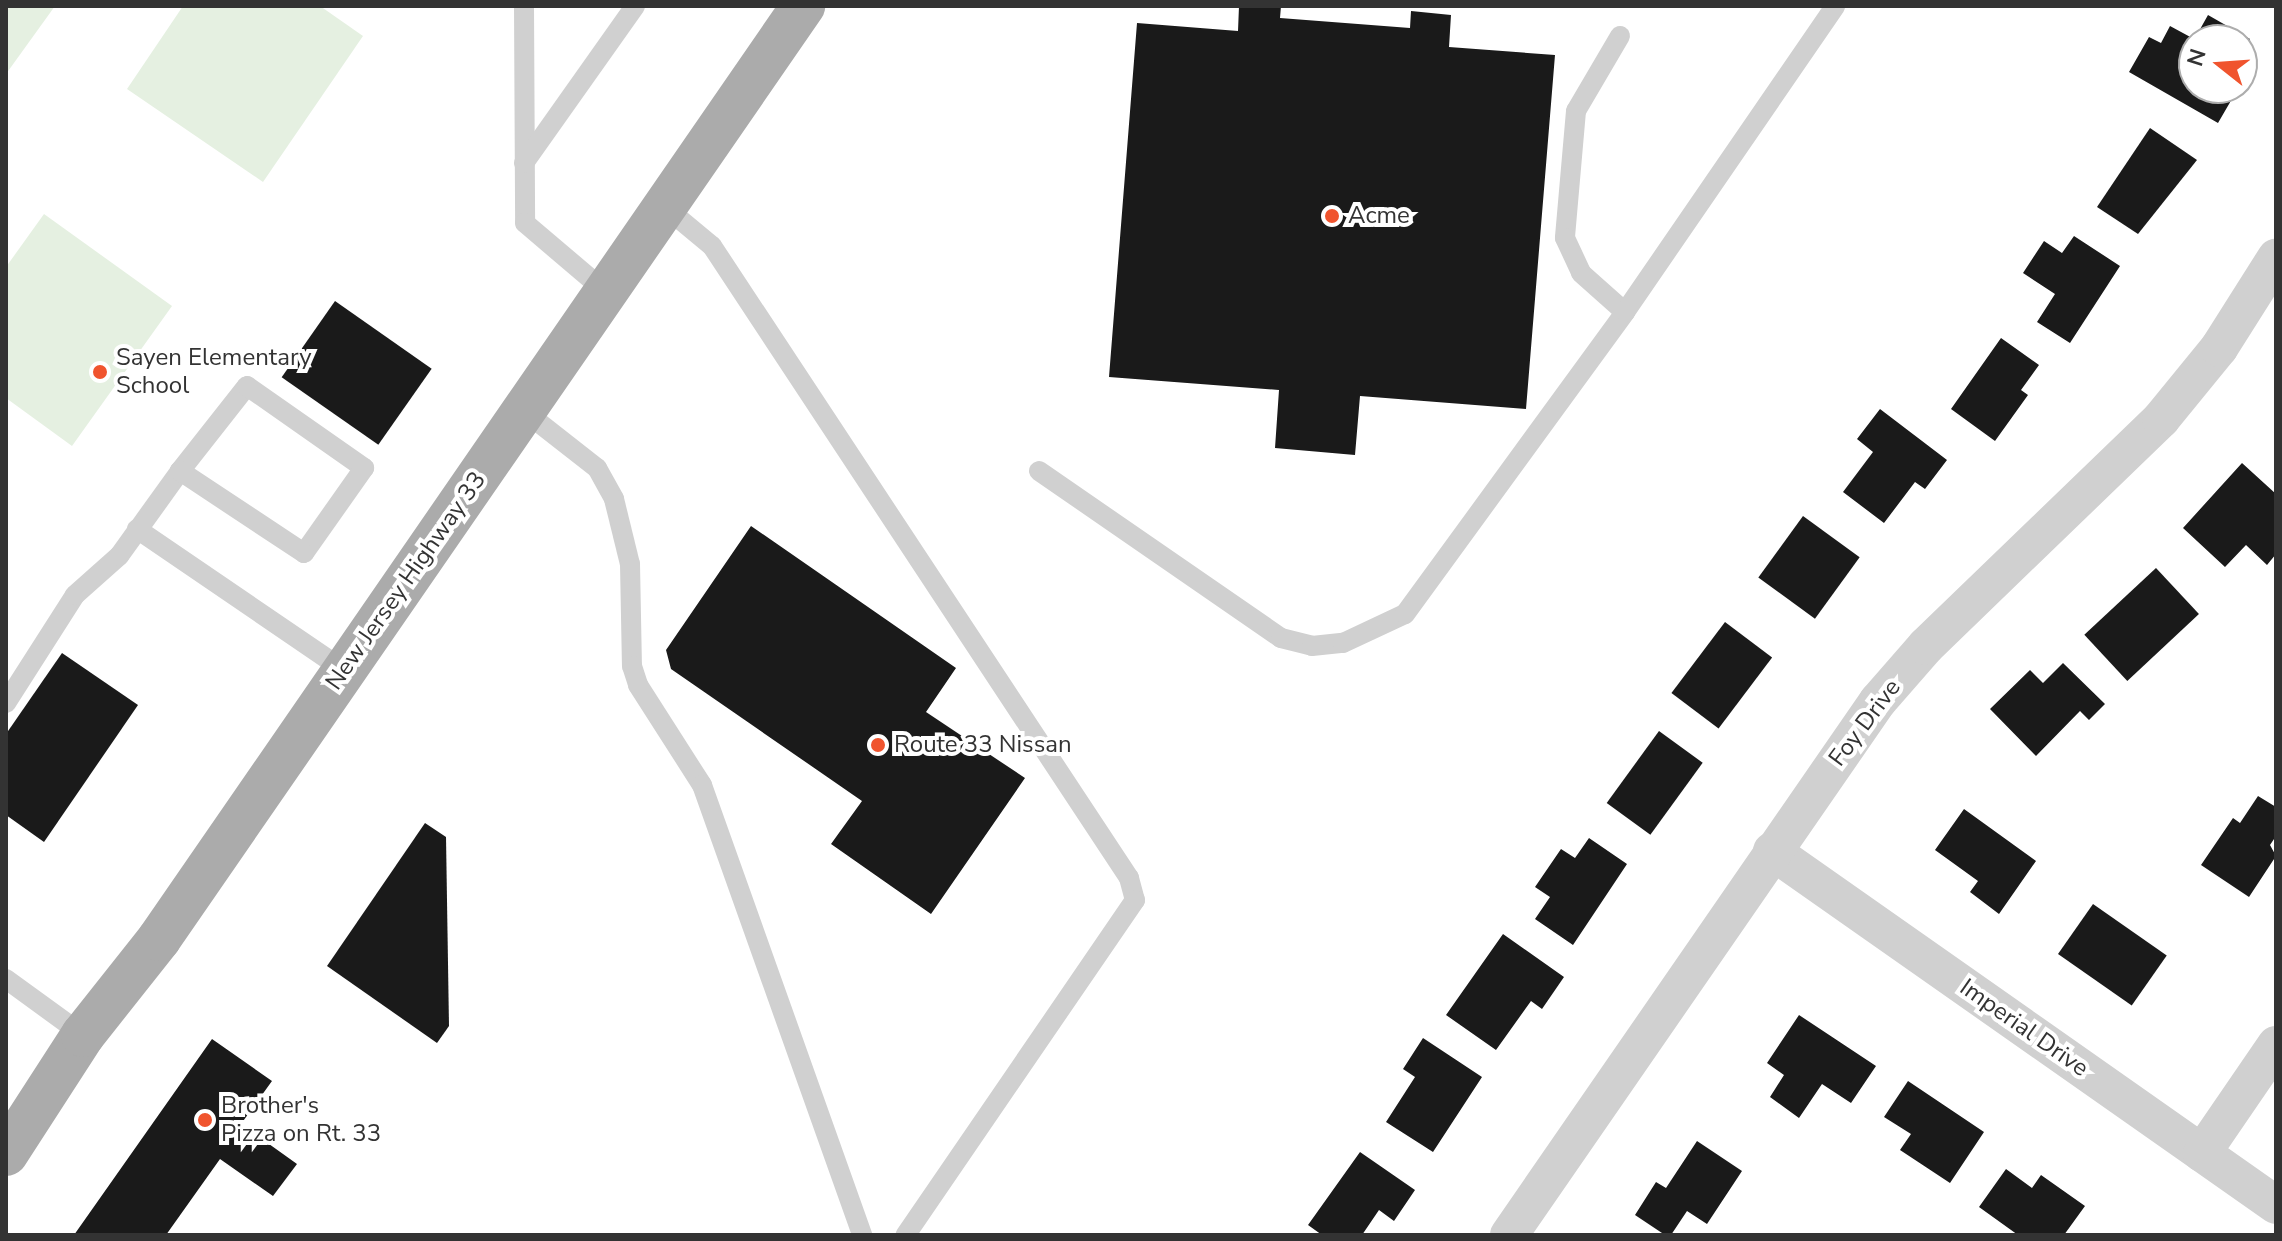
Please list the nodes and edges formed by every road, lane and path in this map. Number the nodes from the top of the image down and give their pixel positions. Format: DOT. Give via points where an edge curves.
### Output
graph roads {
  1 [pos="635,6"];
  2 [pos="803,6"];
  3 [pos="1835,6"];
  4 [pos="524,11"];
  5 [pos="1620,36"];
  6 [pos="524,163"];
  7 [pos="665,207"];
  8 [pos="2276,258"];
  9 [pos="606,292"];
  10 [pos="1625,312"];
  11 [pos="524,411"];
  12 [pos="180,471"];
  13 [pos="1039,471"];
  14 [pos="137,529"];
  15 [pos="344,670"];
  16 [pos="6,703"];
  17 [pos="1772,851"];
  18 [pos="6,979"];
  19 [pos="83,1035"];
  20 [pos="2276,1045"];
  21 [pos="2202,1153"];
  22 [pos="6,1154"];
  23 [pos="2276,1205"];
  24 [pos="862,1235"];
  25 [pos="906,1235"];
  26 [pos="1509,1235"];
  1 -- 6 [label="lane"];
  2 -- 7 [label="main road, New Jersey Highway 33"];
  3 -- 10 [label="lane"];
  4 -- 6 [label="lane"];
  5 -- 10 [label="lane" via="1576,111 1565,238 1581,273"];
  6 -- 9 [label="lane" via="525,223"];
  7 -- 9 [label="main road, New Jersey Highway 33"];
  7 -- 25 [label="lane" via="712,246 1129,878 1135,900"];
  8 -- 17 [label="street, Foy Drive" via="2219,348 2161,419 1926,646 1878,701"];
  9 -- 11 [label="main road, New Jersey Highway 33"];
  10 -- 13 [label="lane" via="1405,614 1343,643 1312,646 1281,638 1252,622"];
  11 -- 15 [label="main road, New Jersey Highway 33"];
  11 -- 24 [label="lane" via="597,468 614,499 630,564 632,666 638,685 702,785"];
  12 -- 12 [label="lane" via="247,386 364,468 304,553"];
  12 -- 14 [label="lane"];
  14 -- 15 [label="lane"];
  14 -- 16 [label="lane" via="119,556 75,595"];
  15 -- 19 [label="main road, New Jersey Highway 33" via="159,939"];
  17 -- 21 [label="street, Imperial Drive"];
  17 -- 26 [label="street, Foy Drive"];
  18 -- 19 [label="lane"];
  19 -- 22 [label="main road, New Jersey Highway 33"];
  20 -- 21 [label="street"];
  21 -- 23 [label="street, Imperial Drive"];
}
